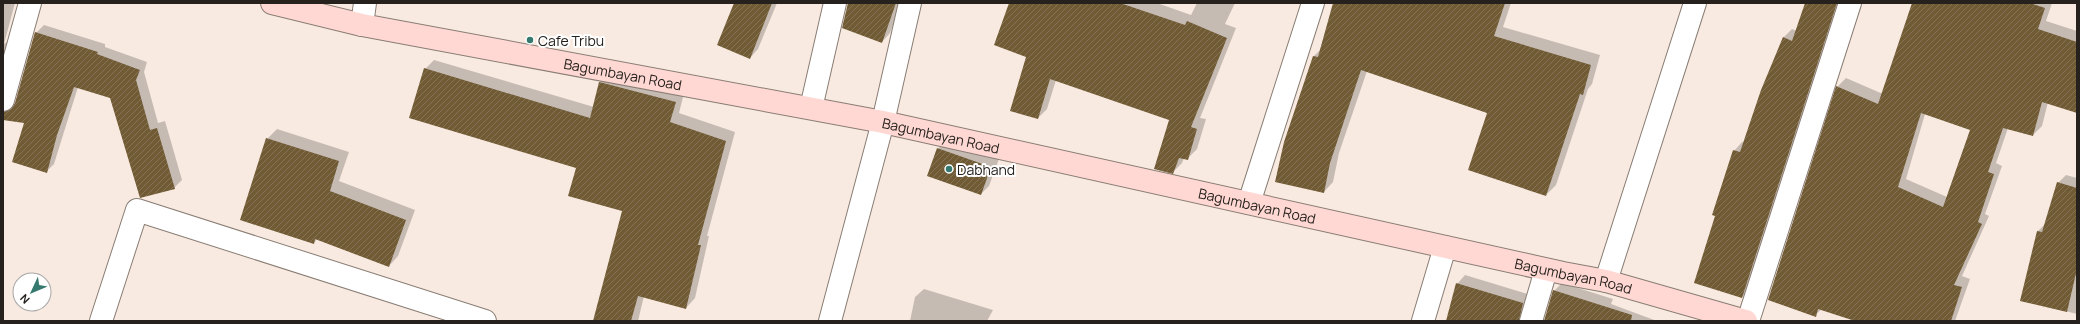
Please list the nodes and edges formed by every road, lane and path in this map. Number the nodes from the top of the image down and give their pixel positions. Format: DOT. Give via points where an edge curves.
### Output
graph roads {
  1 [pos="30,3"];
  2 [pos="272,3"];
  3 [pos="365,3"];
  4 [pos="835,3"];
  5 [pos="910,3"];
  6 [pos="1313,3"];
  7 [pos="1695,3"];
  8 [pos="1850,3"];
  9 [pos="362,25"];
  10 [pos="3,100"];
  11 [pos="811,108"];
  12 [pos="882,122"];
  13 [pos="1249,203"];
  14 [pos="1445,247"];
  15 [pos="1546,270"];
  16 [pos="1606,281"];
  17 [pos="101,321"];
  18 [pos="485,321"];
  19 [pos="830,321"];
  20 [pos="1423,321"];
  21 [pos="1531,321"];
  22 [pos="1747,321"];
  1 -- 10 [label="street"];
  2 -- 9 [label="street, Bagumbayan Road"];
  3 -- 9 [label="street"];
  4 -- 11 [label="street"];
  5 -- 12 [label="street"];
  6 -- 13 [label="street"];
  7 -- 16 [label="street"];
  8 -- 22 [label="street"];
  9 -- 11 [label="street, Bagumbayan Road"];
  11 -- 12 [label="street, Bagumbayan Road"];
  12 -- 13 [label="street, Bagumbayan Road"];
  12 -- 19 [label="street"];
  13 -- 14 [label="street, Bagumbayan Road"];
  14 -- 15 [label="street, Bagumbayan Road"];
  14 -- 20 [label="street"];
  15 -- 16 [label="street, Bagumbayan Road"];
  15 -- 21 [label="street"];
  16 -- 22 [label="street, Bagumbayan Road"];
  17 -- 18 [label="street" via="137,210"];
}
